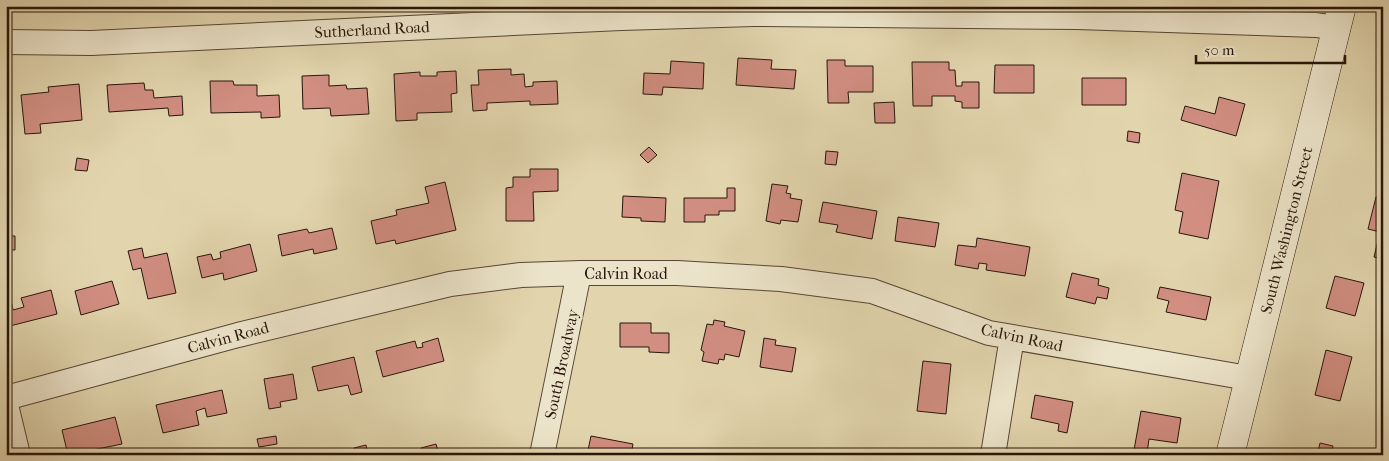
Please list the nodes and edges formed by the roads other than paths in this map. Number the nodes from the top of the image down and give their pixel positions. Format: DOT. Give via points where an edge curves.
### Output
graph roads {
  1 [pos="1339,17"];
  2 [pos="6,42"];
  3 [pos="579,273"];
  4 [pos="1012,337"];
  5 [pos="1248,378"];
  6 [pos="6,398"];
  7 [pos="6,405"];
  8 [pos="18,455"];
  9 [pos="542,455"];
  10 [pos="993,455"];
  11 [pos="1230,455"];
  1 -- 2 [label="street, Sutherland Road" via="1316,25 1078,17 754,14 91,43"];
  1 -- 5 [label="main road, South Washington Street"];
  3 -- 4 [label="street, Calvin Road" via="677,273 872,290 989,332"];
  3 -- 6 [label="street, Calvin Road" via="521,275 450,284 228,337"];
  3 -- 9 [label="street, South Broadway"];
  4 -- 5 [label="street, Calvin Road"];
  4 -- 10 [label="street"];
  5 -- 11 [label="main road, South Washington Street"];
  7 -- 8 [label="street"];
}
